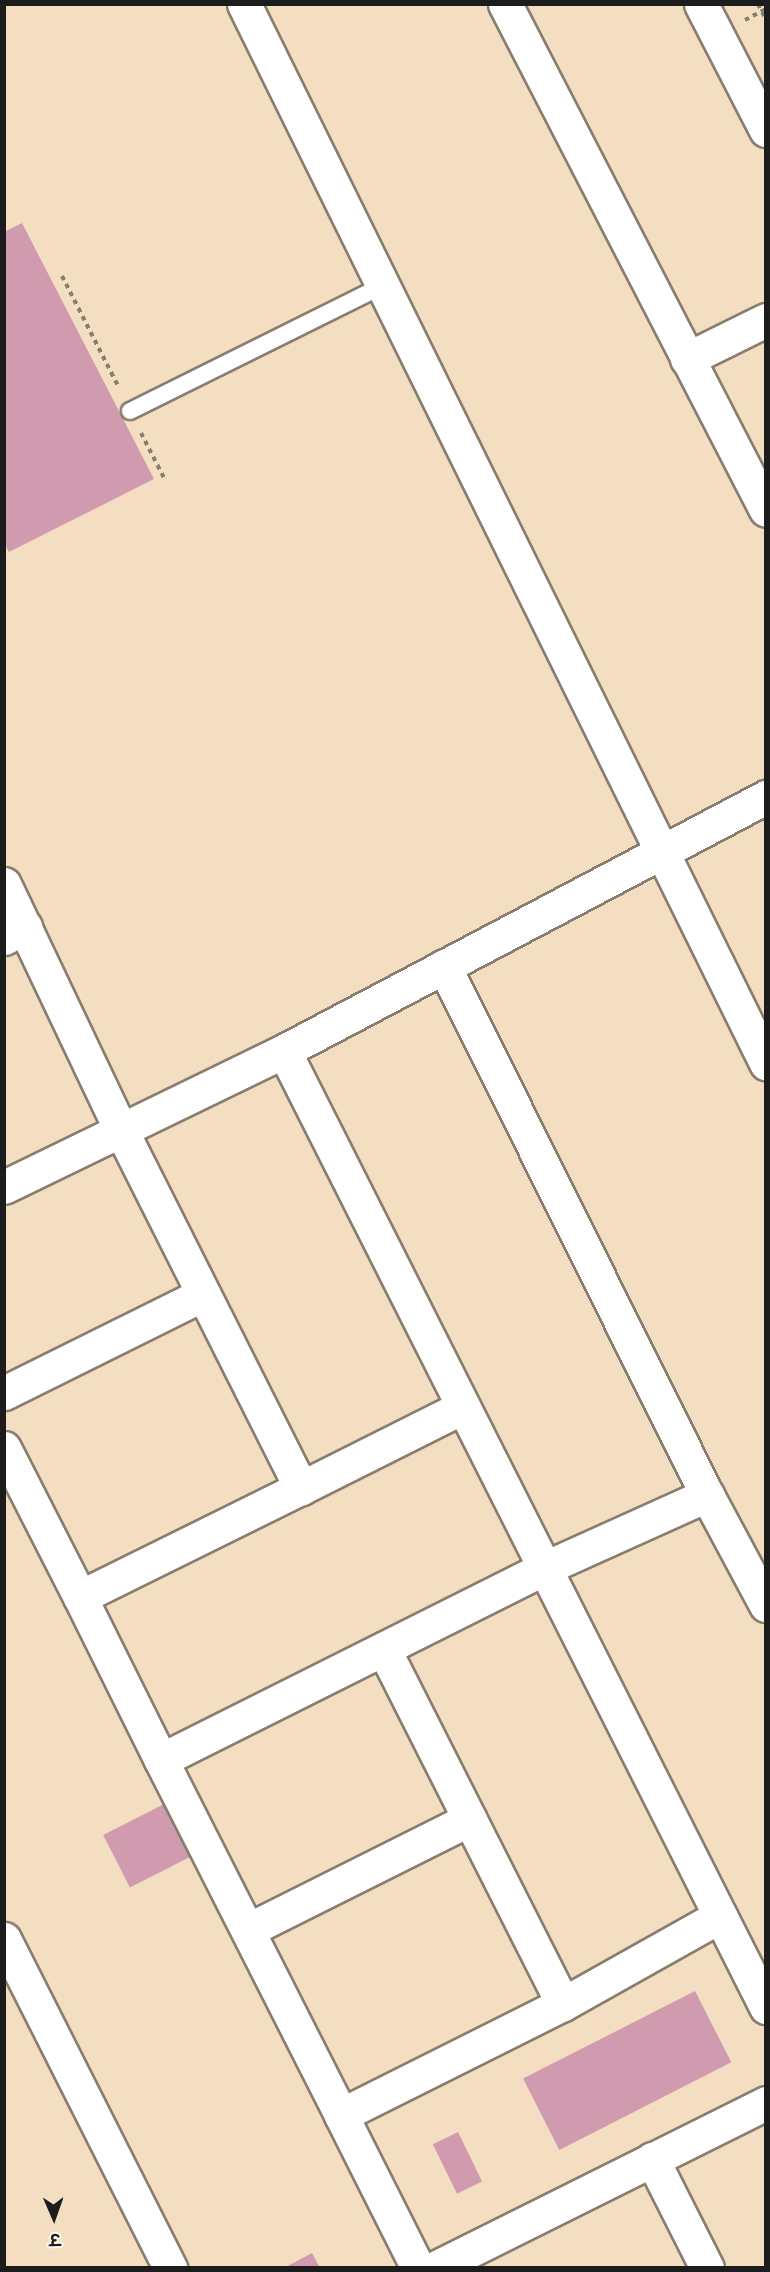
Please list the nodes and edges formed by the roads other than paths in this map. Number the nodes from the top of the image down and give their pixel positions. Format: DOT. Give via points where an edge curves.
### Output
graph roads {
  1 [pos="244,4"];
  2 [pos="505,4"];
  3 [pos="701,4"];
  4 [pos="765,130"];
  5 [pos="382,286"];
  6 [pos="765,320"];
  7 [pos="687,359"];
  8 [pos="130,411"];
  9 [pos="765,510"];
  10 [pos="765,797"];
  11 [pos="659,853"];
  12 [pos="4,884"];
  13 [pos="15,933"];
  14 [pos="444,966"];
  15 [pos="758,1028"];
  16 [pos="284,1051"];
  17 [pos="765,1063"];
  18 [pos="121,1130"];
  19 [pos="4,1187"];
  20 [pos="203,1294"];
  21 [pos="4,1393"];
  22 [pos="463,1407"];
  23 [pos="4,1448"];
  24 [pos="301,1488"];
  25 [pos="707,1495"];
  26 [pos="545,1568"];
  27 [pos="80,1598"];
  28 [pos="765,1605"];
  29 [pos="384,1649"];
  30 [pos="161,1760"];
  31 [pos="470,1819"];
  32 [pos="720,1916"];
  33 [pos="248,1930"];
  34 [pos="4,1939"];
  35 [pos="563,2004"];
  36 [pos="765,2007"];
  37 [pos="765,2103"];
  38 [pos="340,2115"];
  39 [pos="652,2159"];
  40 [pos="170,2268"];
  41 [pos="418,2268"];
  42 [pos="435,2268"];
  43 [pos="707,2268"];
  1 -- 5 [label="street"];
  2 -- 7 [label="street"];
  3 -- 4 [label="street"];
  5 -- 8 [label="lane"];
  5 -- 11 [label="street"];
  6 -- 7 [label="street"];
  7 -- 9 [label="street"];
  10 -- 11 [label="street"];
  11 -- 14 [label="street"];
  11 -- 15 [label="street"];
  12 -- 13 [label="street"];
  13 -- 18 [label="street"];
  14 -- 16 [label="street"];
  14 -- 25 [label="street"];
  15 -- 17 [label="street"];
  16 -- 18 [label="street"];
  16 -- 22 [label="street"];
  18 -- 19 [label="street"];
  18 -- 20 [label="street"];
  20 -- 21 [label="street"];
  20 -- 24 [label="street"];
  22 -- 24 [label="street"];
  22 -- 26 [label="street"];
  23 -- 27 [label="street"];
  24 -- 27 [label="street"];
  25 -- 26 [label="street"];
  25 -- 28 [label="street"];
  26 -- 29 [label="street"];
  26 -- 32 [label="street"];
  27 -- 30 [label="street"];
  29 -- 30 [label="street"];
  29 -- 31 [label="street"];
  30 -- 33 [label="street"];
  31 -- 33 [label="street"];
  31 -- 35 [label="street"];
  32 -- 35 [label="street"];
  32 -- 36 [label="street"];
  33 -- 38 [label="street"];
  34 -- 40 [label="street"];
  35 -- 38 [label="street"];
  37 -- 39 [label="street"];
  38 -- 41 [label="street"];
  39 -- 42 [label="street"];
  39 -- 43 [label="street"];
}
